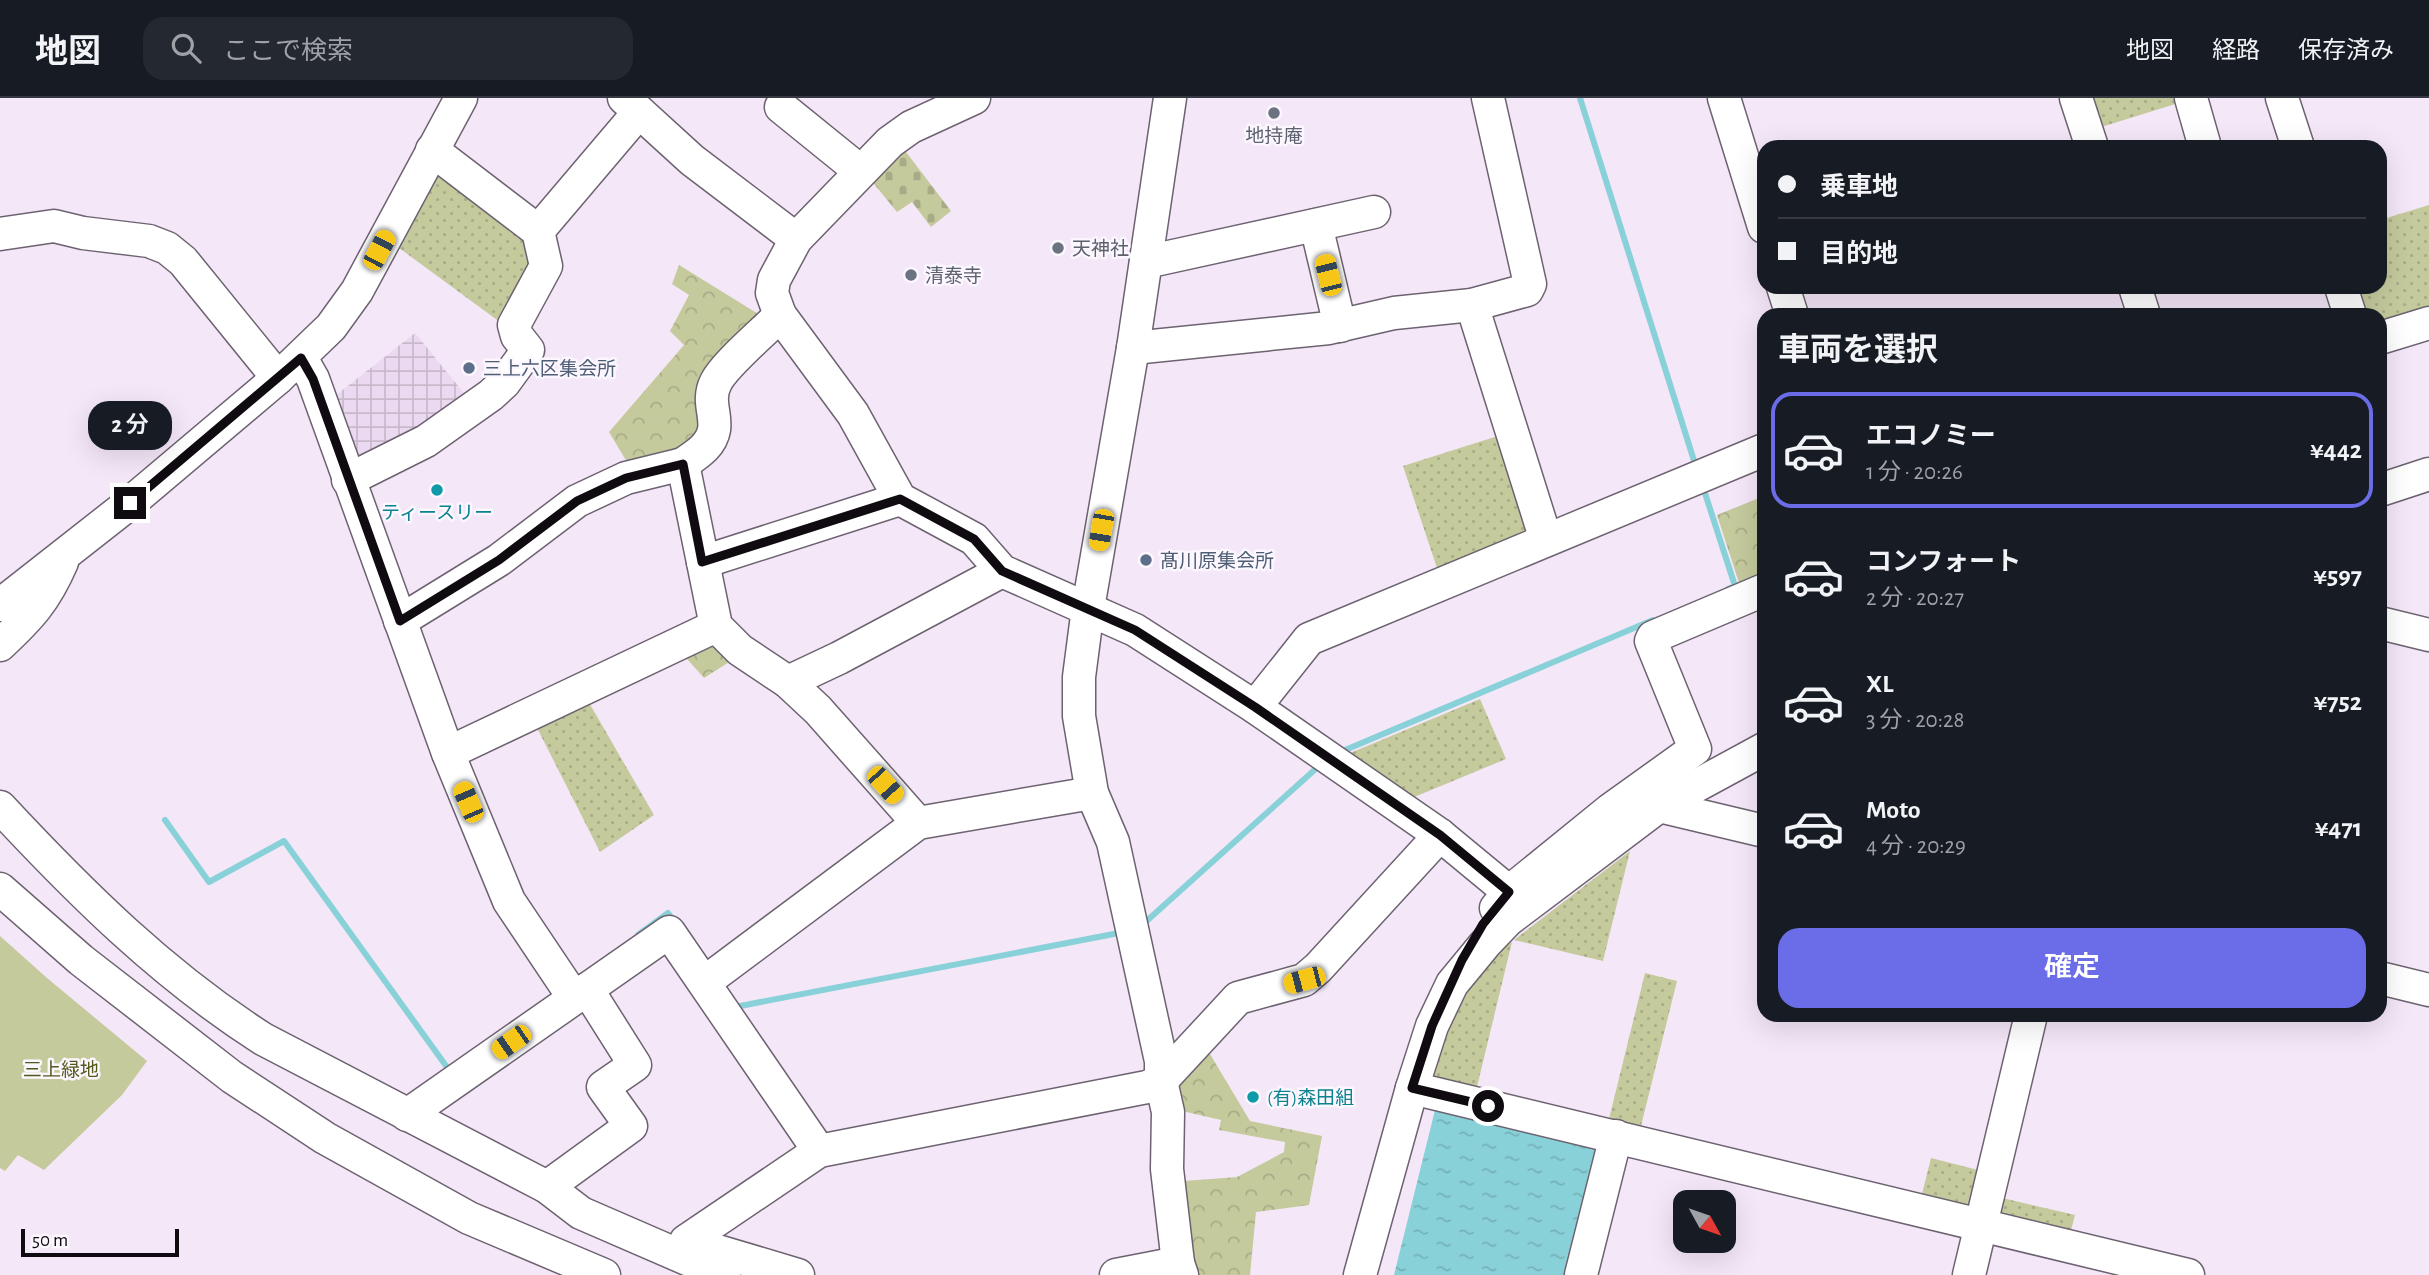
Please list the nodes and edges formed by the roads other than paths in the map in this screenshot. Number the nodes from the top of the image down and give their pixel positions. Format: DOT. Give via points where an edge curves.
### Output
graph roads {
  1 [pos="461,98"];
  2 [pos="975,98"];
  3 [pos="1170,98"];
  4 [pos="1488,98"];
  5 [pos="1724,98"];
  6 [pos="2076,98"];
  7 [pos="2191,98"];
  8 [pos="2282,98"];
  9 [pos="631,105"];
  10 [pos="780,107"];
  11 [pos="2090,140"];
  12 [pos="2203,140"];
  13 [pos="2296,140"];
  14 [pos="432,150"];
  15 [pos="860,171"];
  16 [pos="1757,204"];
  17 [pos="1374,212"];
  18 [pos="1315,225"];
  19 [pos="538,232"];
  20 [pos="0,234"];
  21 [pos="796,239"];
  22 [pos="1146,262"];
  23 [pos="1472,305"];
  24 [pos="780,315"];
  25 [pos="2429,323"];
  26 [pos="1339,326"];
  27 [pos="2387,336"];
  28 [pos="1133,348"];
  29 [pos="290,368"];
  30 [pos="1757,453"];
  31 [pos="683,464"];
  32 [pos="2429,474"];
  33 [pos="348,480"];
  34 [pos="2387,487"];
  35 [pos="900,499"];
  36 [pos="1546,540"];
  37 [pos="66,555"];
  38 [pos="702,562"];
  39 [pos="1002,571"];
  40 [pos="1757,593"];
  41 [pos="0,604"];
  42 [pos="1088,608"];
  43 [pos="400,621"];
  44 [pos="2387,625"];
  45 [pos="716,626"];
  46 [pos="2429,635"];
  47 [pos="0,645"];
  48 [pos="788,682"];
  49 [pos="1255,707"];
  50 [pos="448,753"];
  51 [pos="1757,754"];
  52 [pos="1092,793"];
  53 [pos="1659,806"];
  54 [pos="0,807"];
  55 [pos="918,823"];
  56 [pos="1757,829"];
  57 [pos="1440,835"];
  58 [pos="0,889"];
  59 [pos="1509,892"];
  60 [pos="2387,980"];
  61 [pos="705,982"];
  62 [pos="1452,984"];
  63 [pos="2429,990"];
  64 [pos="580,994"];
  65 [pos="2029,1022"];
  66 [pos="1161,1081"];
  67 [pos="1412,1088"];
  68 [pos="407,1115"];
  69 [pos="1616,1136"];
  70 [pos="819,1151"];
  71 [pos="547,1186"];
  72 [pos="1981,1224"];
  73 [pos="1180,1269"];
  74 [pos="604,1275"];
  75 [pos="724,1275"];
  76 [pos="798,1275"];
  77 [pos="1116,1275"];
  78 [pos="1360,1275"];
  79 [pos="1581,1275"];
  80 [pos="1969,1275"];
  81 [pos="2188,1275"];
  1 -- 14 [label="street"];
  2 -- 15 [label="street" via="911,127"];
  3 -- 22 [label="street"];
  4 -- 23 [label="street" via="1530,284 1527,290"];
  5 -- 16 [label="street"];
  6 -- 11 [label="street"];
  7 -- 12 [label="street"];
  8 -- 13 [label="street"];
  9 -- 19 [label="street"];
  9 -- 21 [label="street" via="692,160"];
  10 -- 15 [label="street"];
  14 -- 19 [label="street"];
  14 -- 29 [label="street" via="357,291 331,327"];
  15 -- 21 [label="street"];
  17 -- 18 [label="street"];
  18 -- 22 [label="street"];
  18 -- 26 [label="street"];
  19 -- 33 [label="street" via="546,266 514,325 528,350 504,383 426,441"];
  20 -- 29 [label="street" via="54,226 167,248"];
  21 -- 24 [label="street" via="774,280 772,293"];
  22 -- 28 [label="street"];
  23 -- 26 [label="street" via="1394,313"];
  23 -- 36 [label="street"];
  24 -- 31 [label="street" via="719,377 710,397 715,432 705,447"];
  24 -- 35 [label="street" via="853,414"];
  25 -- 27 [label="street"];
  26 -- 28 [label="street"];
  28 -- 42 [label="street"];
  29 -- 33 [label="street" via="313,379"];
  29 -- 37 [label="street"];
  30 -- 36 [label="street"];
  31 -- 38 [label="street"];
  31 -- 43 [label="street" via="626,478 577,501 499,560"];
  32 -- 34 [label="street"];
  33 -- 43 [label="street"];
  35 -- 38 [label="street"];
  35 -- 39 [label="street" via="974,539"];
  36 -- 49 [label="street" via="1309,639"];
  37 -- 41 [label="street"];
  37 -- 47 [label="street" via="33,614"];
  38 -- 45 [label="street"];
  39 -- 42 [label="street"];
  39 -- 48 [label="street"];
  40 -- 59 [label="street" via="1653,637 1695,748"];
  42 -- 49 [label="street" via="1135,630"];
  42 -- 52 [label="street" via="1079,716"];
  43 -- 50 [label="street"];
  44 -- 46 [label="street"];
  45 -- 48 [label="street" via="740,650"];
  45 -- 50 [label="street"];
  48 -- 55 [label="street"];
  49 -- 57 [label="street"];
  50 -- 64 [label="street" via="509,901"];
  51 -- 53 [label="street"];
  52 -- 55 [label="street"];
  52 -- 66 [label="street" via="1113,842 1161,1061"];
  53 -- 56 [label="street"];
  53 -- 62 [label="street" via="1508,920"];
  54 -- 68 [label="street" via="131,940 219,1011"];
  55 -- 61 [label="street"];
  57 -- 59 [label="street"];
  57 -- 66 [label="street" via="1318,968 1304,980 1238,998"];
  58 -- 74 [label="street" via="81,960 232,1077 325,1138 469,1218"];
  59 -- 62 [label="street" via="1483,924"];
  60 -- 63 [label="street"];
  61 -- 64 [label="street" via="669,932"];
  61 -- 70 [label="street"];
  62 -- 67 [label="street" via="1432,1026"];
  64 -- 68 [label="street"];
  64 -- 71 [label="street" via="635,1065 603,1087 631,1126"];
  65 -- 72 [label="street"];
  66 -- 70 [label="street"];
  66 -- 73 [label="street" via="1168,1112 1167,1169"];
  67 -- 69 [label="street"];
  67 -- 78 [label="street"];
  68 -- 71 [label="street"];
  69 -- 72 [label="street"];
  69 -- 79 [label="street"];
  70 -- 76 [label="street" via="686,1241"];
  71 -- 75 [label="street" via="581,1213"];
  72 -- 80 [label="street"];
  72 -- 81 [label="street"];
  73 -- 77 [label="street"];
}
